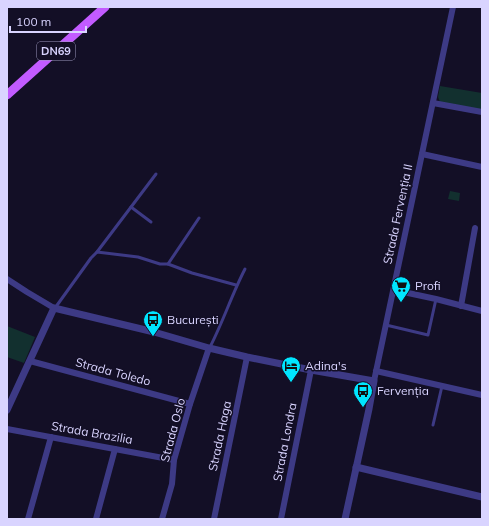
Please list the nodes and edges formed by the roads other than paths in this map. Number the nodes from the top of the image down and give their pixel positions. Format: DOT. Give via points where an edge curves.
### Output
graph roads {
  1 [pos="105,7"];
  2 [pos="454,7"];
  3 [pos="7,95"];
  4 [pos="433,103"];
  5 [pos="482,112"];
  6 [pos="422,154"];
  7 [pos="482,167"];
  8 [pos="156,174"];
  9 [pos="131,207"];
  10 [pos="199,218"];
  11 [pos="151,222"];
  12 [pos="476,228"];
  13 [pos="97,252"];
  14 [pos="168,264"];
  15 [pos="245,269"];
  16 [pos="7,279"];
  17 [pos="236,285"];
  18 [pos="394,290"];
  19 [pos="436,299"];
  20 [pos="461,306"];
  21 [pos="54,308"];
  22 [pos="482,311"];
  23 [pos="386,325"];
  24 [pos="209,348"];
  25 [pos="247,357"];
  26 [pos="30,361"];
  27 [pos="311,370"];
  28 [pos="376,371"];
  29 [pos="374,381"];
  30 [pos="442,386"];
  31 [pos="482,395"];
  32 [pos="190,404"];
  33 [pos="7,410"];
  34 [pos="433,425"];
  35 [pos="7,429"];
  36 [pos="51,437"];
  37 [pos="115,449"];
  38 [pos="174,460"];
  39 [pos="356,467"];
  40 [pos="482,497"];
  41 [pos="28,519"];
  42 [pos="96,519"];
  43 [pos="162,519"];
  44 [pos="214,519"];
  45 [pos="281,519"];
  46 [pos="345,519"];
  1 -- 3 [label="main road, DN69"];
  2 -- 4 [label="street, Strada Fervenția II"];
  4 -- 5 [label="street"];
  4 -- 6 [label="street, Strada Fervenția II"];
  6 -- 7 [label="street"];
  6 -- 18 [label="street, Strada Fervenția II"];
  8 -- 9 [label="lane"];
  9 -- 11 [label="lane"];
  9 -- 13 [label="lane"];
  10 -- 14 [label="lane"];
  12 -- 20 [label="street"];
  13 -- 14 [label="lane"];
  13 -- 21 [label="lane"];
  14 -- 17 [label="lane"];
  15 -- 17 [label="lane"];
  16 -- 21 [label="street"];
  17 -- 24 [label="lane" via="216,337"];
  18 -- 19 [label="street"];
  18 -- 23 [label="street, Strada Fervenția II"];
  19 -- 20 [label="street"];
  19 -- 23 [label="lane" via="428,335"];
  20 -- 22 [label="street"];
  21 -- 24 [label="street"];
  21 -- 26 [label="street"];
  23 -- 28 [label="street, Strada Fervenția II"];
  24 -- 25 [label="street"];
  24 -- 32 [label="street, Strada Oslo"];
  25 -- 27 [label="street"];
  25 -- 44 [label="street, Strada Haga"];
  26 -- 32 [label="street, Strada Toledo"];
  26 -- 33 [label="street"];
  27 -- 29 [label="street"];
  27 -- 45 [label="street, Strada Londra"];
  28 -- 29 [label="street, Strada Fervenția II"];
  28 -- 30 [label="street"];
  29 -- 39 [label="street, Strada Fervenția II"];
  30 -- 31 [label="street"];
  30 -- 34 [label="lane"];
  32 -- 38 [label="street, Strada Oslo"];
  35 -- 36 [label="street, Strada Brazilia"];
  36 -- 37 [label="street, Strada Brazilia"];
  36 -- 41 [label="street"];
  37 -- 38 [label="street, Strada Brazilia"];
  37 -- 42 [label="street"];
  38 -- 43 [label="street, Strada Oslo" via="172,484"];
  39 -- 40 [label="street"];
  39 -- 46 [label="street, Strada Fervenția II"];
}
